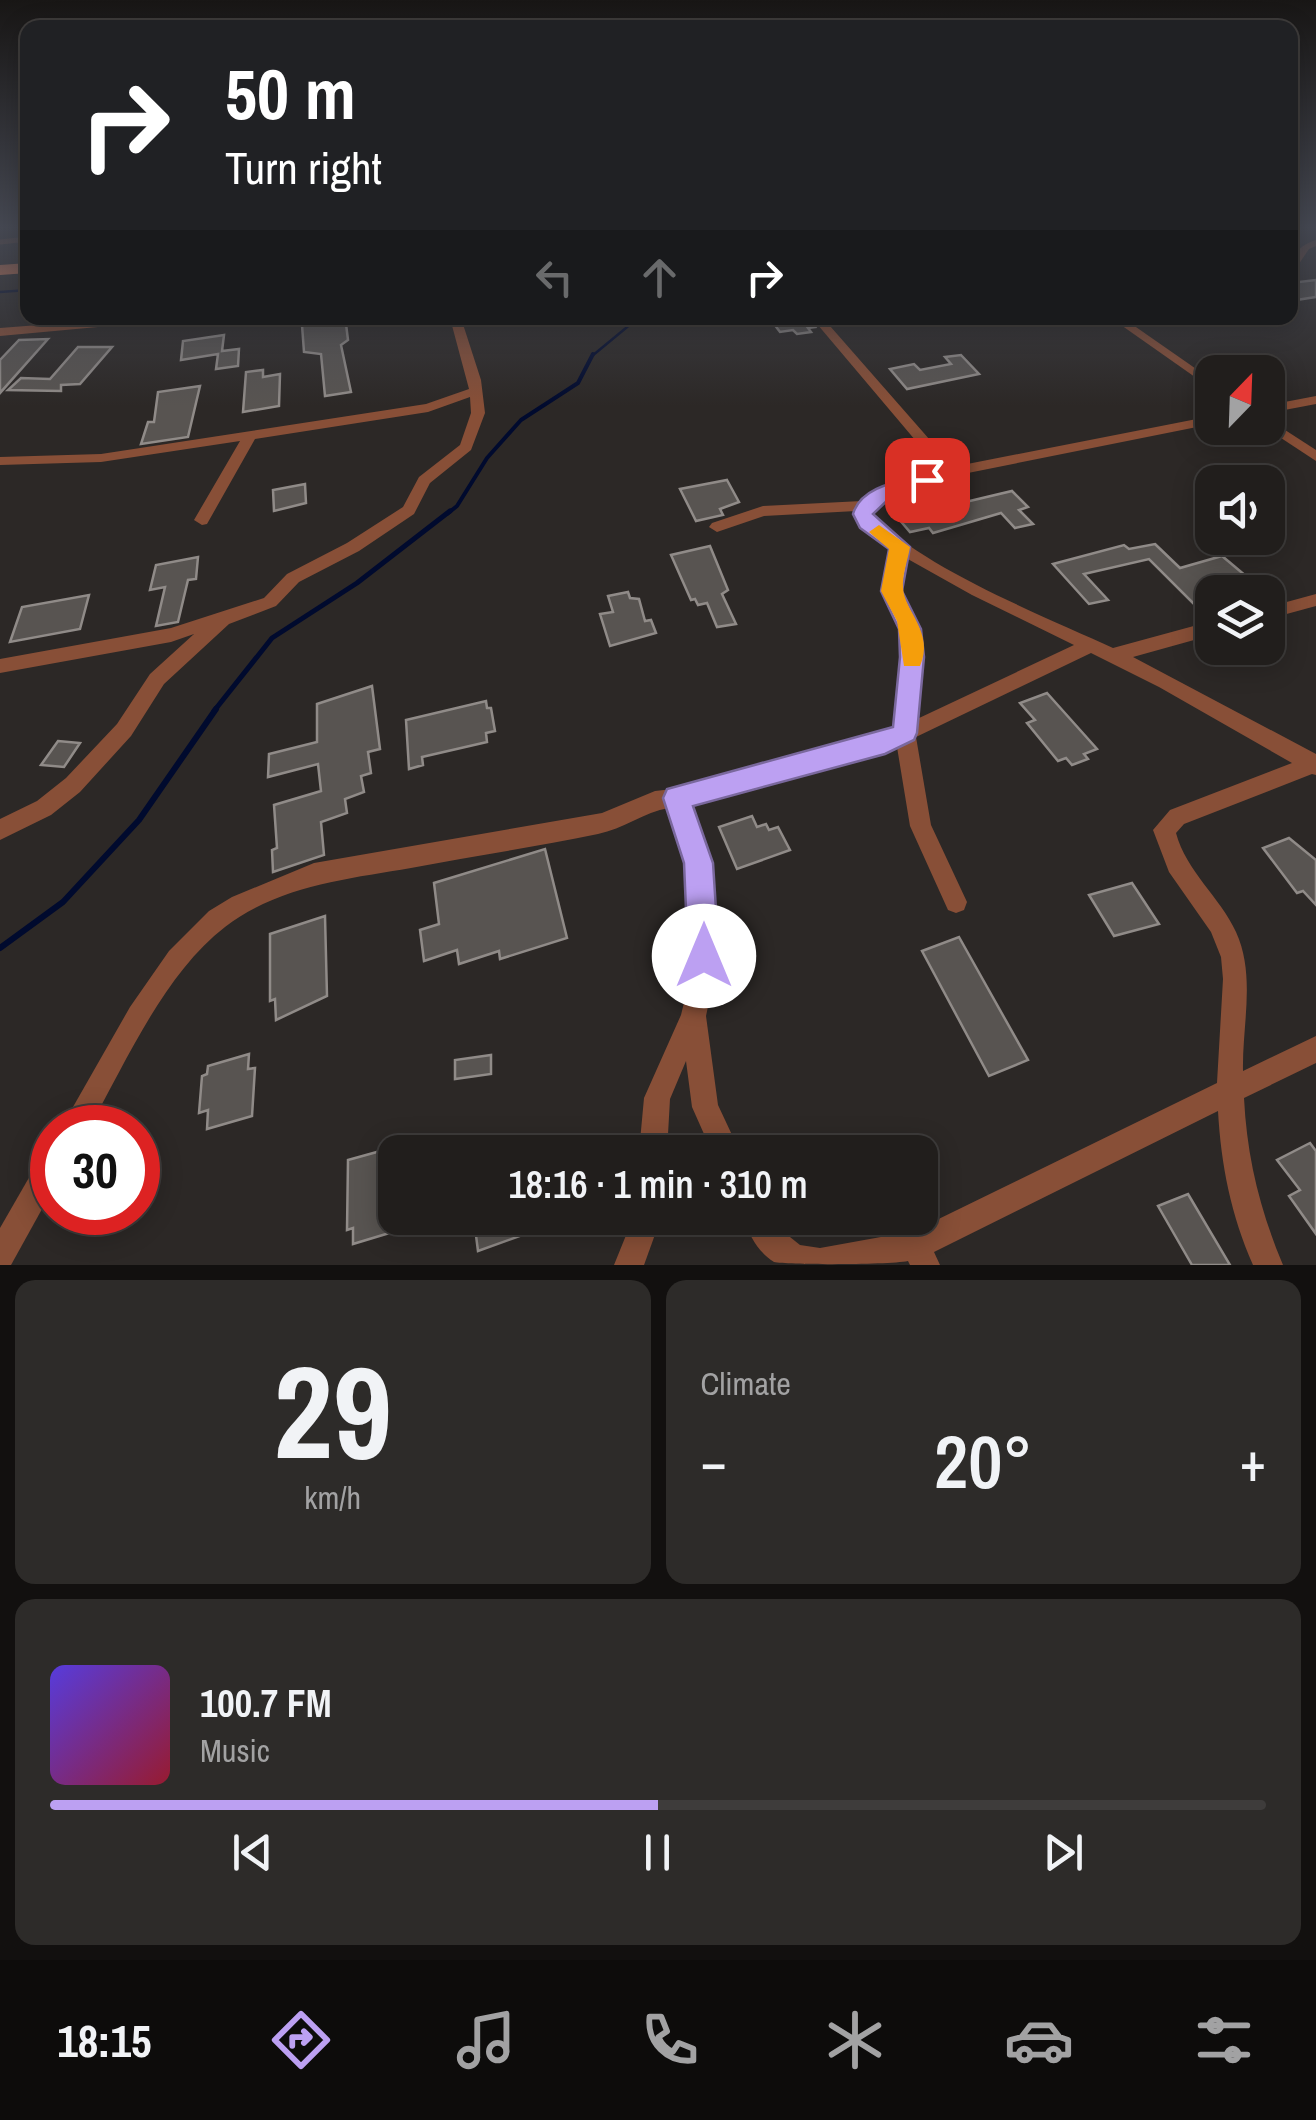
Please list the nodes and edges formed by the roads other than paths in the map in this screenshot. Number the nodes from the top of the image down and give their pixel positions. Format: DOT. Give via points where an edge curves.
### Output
graph roads {
  1 [pos="82,325"];
  2 [pos="457,325"];
  3 [pos="823,325"];
  4 [pos="1126,325"];
  5 [pos="0,332"];
  6 [pos="1195,373"];
  7 [pos="475,392"];
  8 [pos="1316,400"];
  9 [pos="1285,406"];
  10 [pos="1195,423"];
  11 [pos="1285,435"];
  12 [pos="250,436"];
  13 [pos="1316,457"];
  14 [pos="0,461"];
  15 [pos="941,474"];
  16 [pos="865,506"];
  17 [pos="202,520"];
  18 [pos="717,527"];
  19 [pos="900,547"];
  20 [pos="1316,600"];
  21 [pos="1285,608"];
  22 [pos="222,619"];
  23 [pos="1195,633"];
  24 [pos="1089,646"];
  25 [pos="1113,655"];
  26 [pos="0,666"];
  27 [pos="905,733"];
  28 [pos="1315,764"];
  29 [pos="676,798"];
  30 [pos="0,830"];
  31 [pos="956,902"];
  32 [pos="694,1016"];
  33 [pos="1316,1048"];
  34 [pos="1231,1087"];
  35 [pos="87,1105"];
  36 [pos="654,1135"];
  37 [pos="718,1135"];
  38 [pos="30,1204"];
  39 [pos="640,1235"];
  40 [pos="765,1235"];
  41 [pos="920,1255"];
  42 [pos="0,1256"];
  43 [pos="788,1262"];
  44 [pos="629,1265"];
  45 [pos="1268,1265"];
  1 -- 5 [label="street"];
  2 -- 7 [label="street"];
  3 -- 15 [label="street" via="939,459"];
  4 -- 6 [label="street"];
  7 -- 12 [label="street" via="428,408"];
  7 -- 22 [label="street" via="478,418 470,443 424,480 409,510 293,578 270,602"];
  8 -- 9 [label="street"];
  10 -- 15 [label="street"];
  11 -- 13 [label="street"];
  12 -- 14 [label="street" via="101,458"];
  12 -- 17 [label="street"];
  15 -- 16 [label="street" via="885,492"];
  16 -- 18 [label="street" via="764,510"];
  16 -- 19 [label="street" via="867,523"];
  19 -- 24 [label="street"];
  19 -- 27 [label="street" via="892,591 910,629"];
  20 -- 21 [label="street"];
  22 -- 26 [label="street" via="171,635"];
  22 -- 30 [label="street" via="157,679 124,730 74,785"];
  23 -- 25 [label="street"];
  24 -- 25 [label="street"];
  24 -- 27 [label="street"];
  25 -- 28 [label="street"];
  27 -- 29 [label="street"];
  27 -- 31 [label="street" via="921,826"];
  28 -- 34 [label="street" via="1178,817 1164,830 1170,856 1221,928 1234,959"];
  29 -- 32 [label="street" via="699,863 704,905"];
  29 -- 35 [label="street" via="603,823 314,874 244,903 215,921 168,974"];
  32 -- 36 [label="street" via="657,1098"];
  32 -- 37 [label="street" via="706,1107"];
  33 -- 34 [label="street"];
  34 -- 41 [label="street"];
  34 -- 45 [label="street" via="1233,1141 1256,1242"];
  38 -- 42 [label="street"];
  39 -- 44 [label="street"];
  40 -- 43 [label="street"];
  41 -- 43 [label="street"];
}
